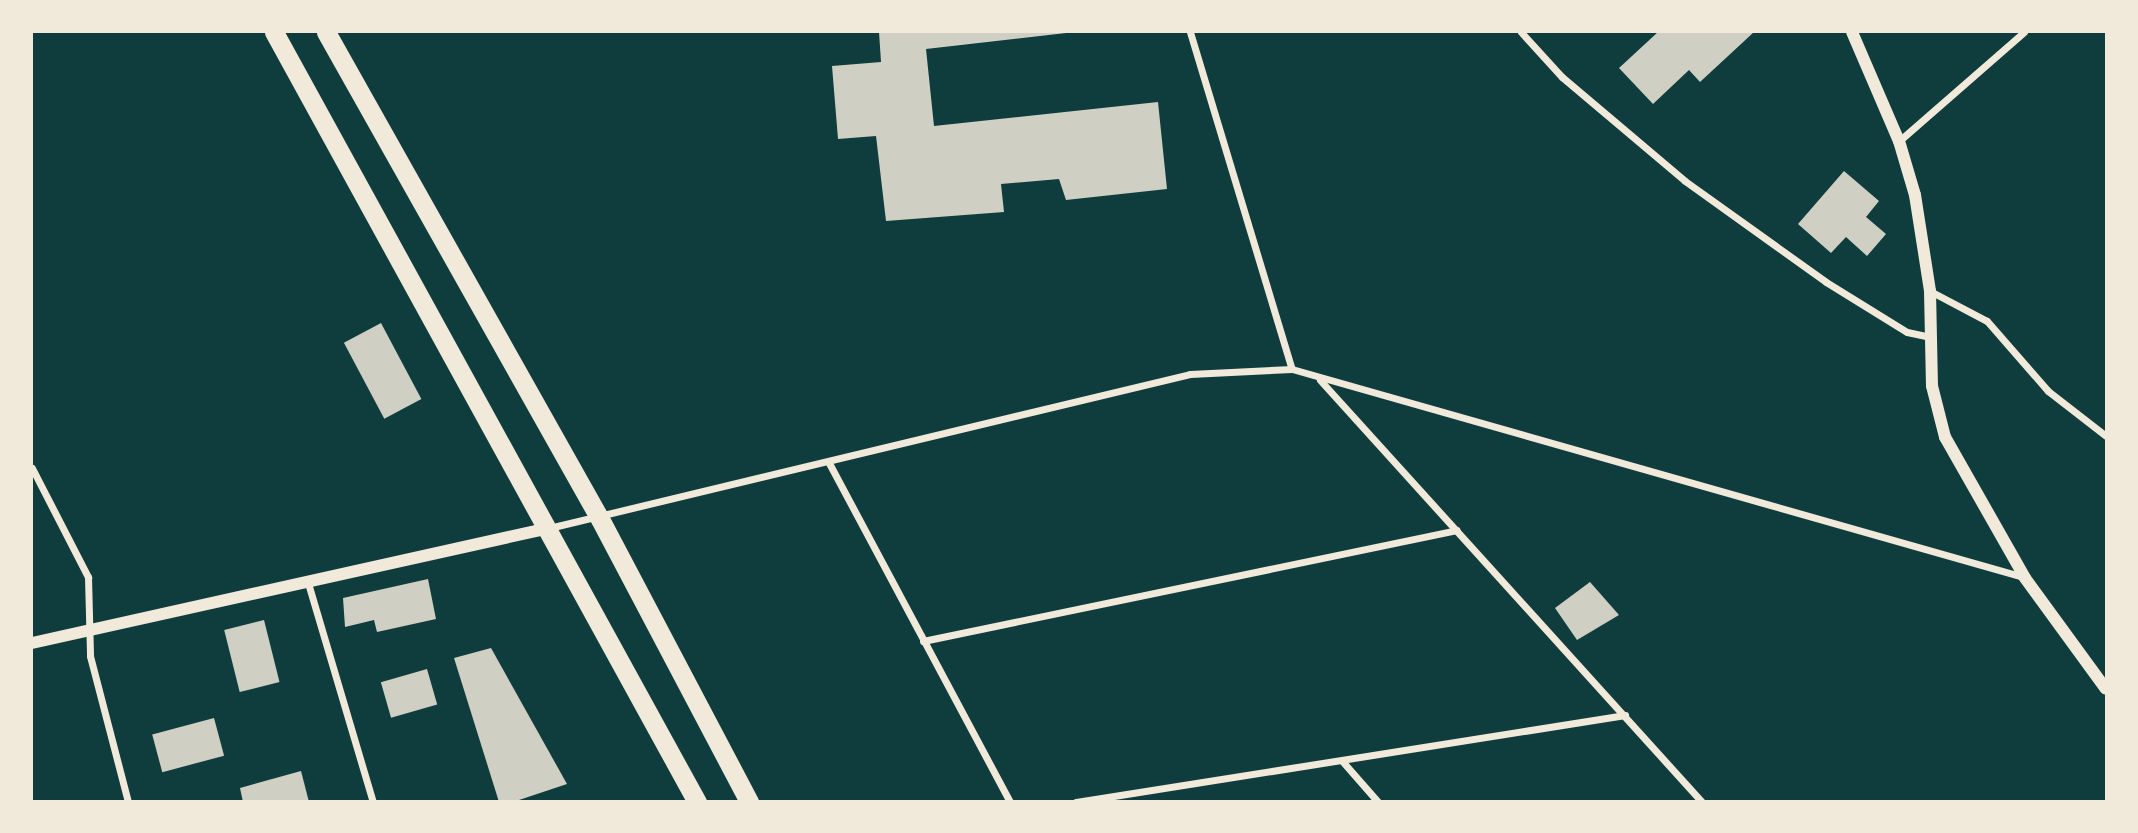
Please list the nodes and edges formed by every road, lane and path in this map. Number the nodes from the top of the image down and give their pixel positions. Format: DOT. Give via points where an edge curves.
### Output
graph roads {
  1 [pos="274,32"];
  2 [pos="326,32"];
  3 [pos="1190,32"];
  4 [pos="1521,32"];
  5 [pos="1853,32"];
  6 [pos="2024,32"];
  7 [pos="1899,141"];
  8 [pos="1930,292"];
  9 [pos="1930,337"];
  10 [pos="1292,369"];
  11 [pos="1320,380"];
  12 [pos="2106,436"];
  13 [pos="829,463"];
  14 [pos="32,468"];
  15 [pos="600,519"];
  16 [pos="545,529"];
  17 [pos="1457,530"];
  18 [pos="2025,578"];
  19 [pos="308,583"];
  20 [pos="91,629"];
  21 [pos="923,641"];
  22 [pos="32,643"];
  23 [pos="2106,688"];
  24 [pos="1625,715"];
  25 [pos="1343,762"];
  26 [pos="128,802"];
  27 [pos="373,802"];
  28 [pos="697,802"];
  29 [pos="749,802"];
  30 [pos="1010,802"];
  31 [pos="1076,802"];
  32 [pos="1378,802"];
  33 [pos="1702,802"];
  1 -- 16 [label="highway"];
  2 -- 15 [label="highway"];
  3 -- 10 [label="street"];
  4 -- 9 [label="street" via="1562,77 1685,181 1826,282 1907,332"];
  5 -- 7 [label="street"];
  6 -- 7 [label="street"];
  7 -- 8 [label="street" via="1925,239"];
  8 -- 9 [label="street"];
  8 -- 12 [label="street" via="1987,321 2048,391"];
  9 -- 18 [label="street" via="1932,386 1945,437"];
  10 -- 11 [label="street"];
  10 -- 13 [label="street" via="1190,374"];
  11 -- 17 [label="street"];
  11 -- 18 [label="street"];
  13 -- 15 [label="street"];
  13 -- 21 [label="street"];
  14 -- 20 [label="street" via="88,578"];
  15 -- 16 [label="street"];
  15 -- 29 [label="highway"];
  16 -- 19 [label="street"];
  16 -- 28 [label="highway"];
  17 -- 21 [label="street"];
  17 -- 24 [label="street"];
  18 -- 23 [label="street"];
  19 -- 20 [label="street"];
  19 -- 27 [label="street"];
  20 -- 22 [label="street"];
  20 -- 26 [label="street" via="90,656"];
  21 -- 30 [label="street"];
  24 -- 25 [label="street"];
  24 -- 33 [label="street"];
  25 -- 31 [label="street"];
  25 -- 32 [label="street"];
}
